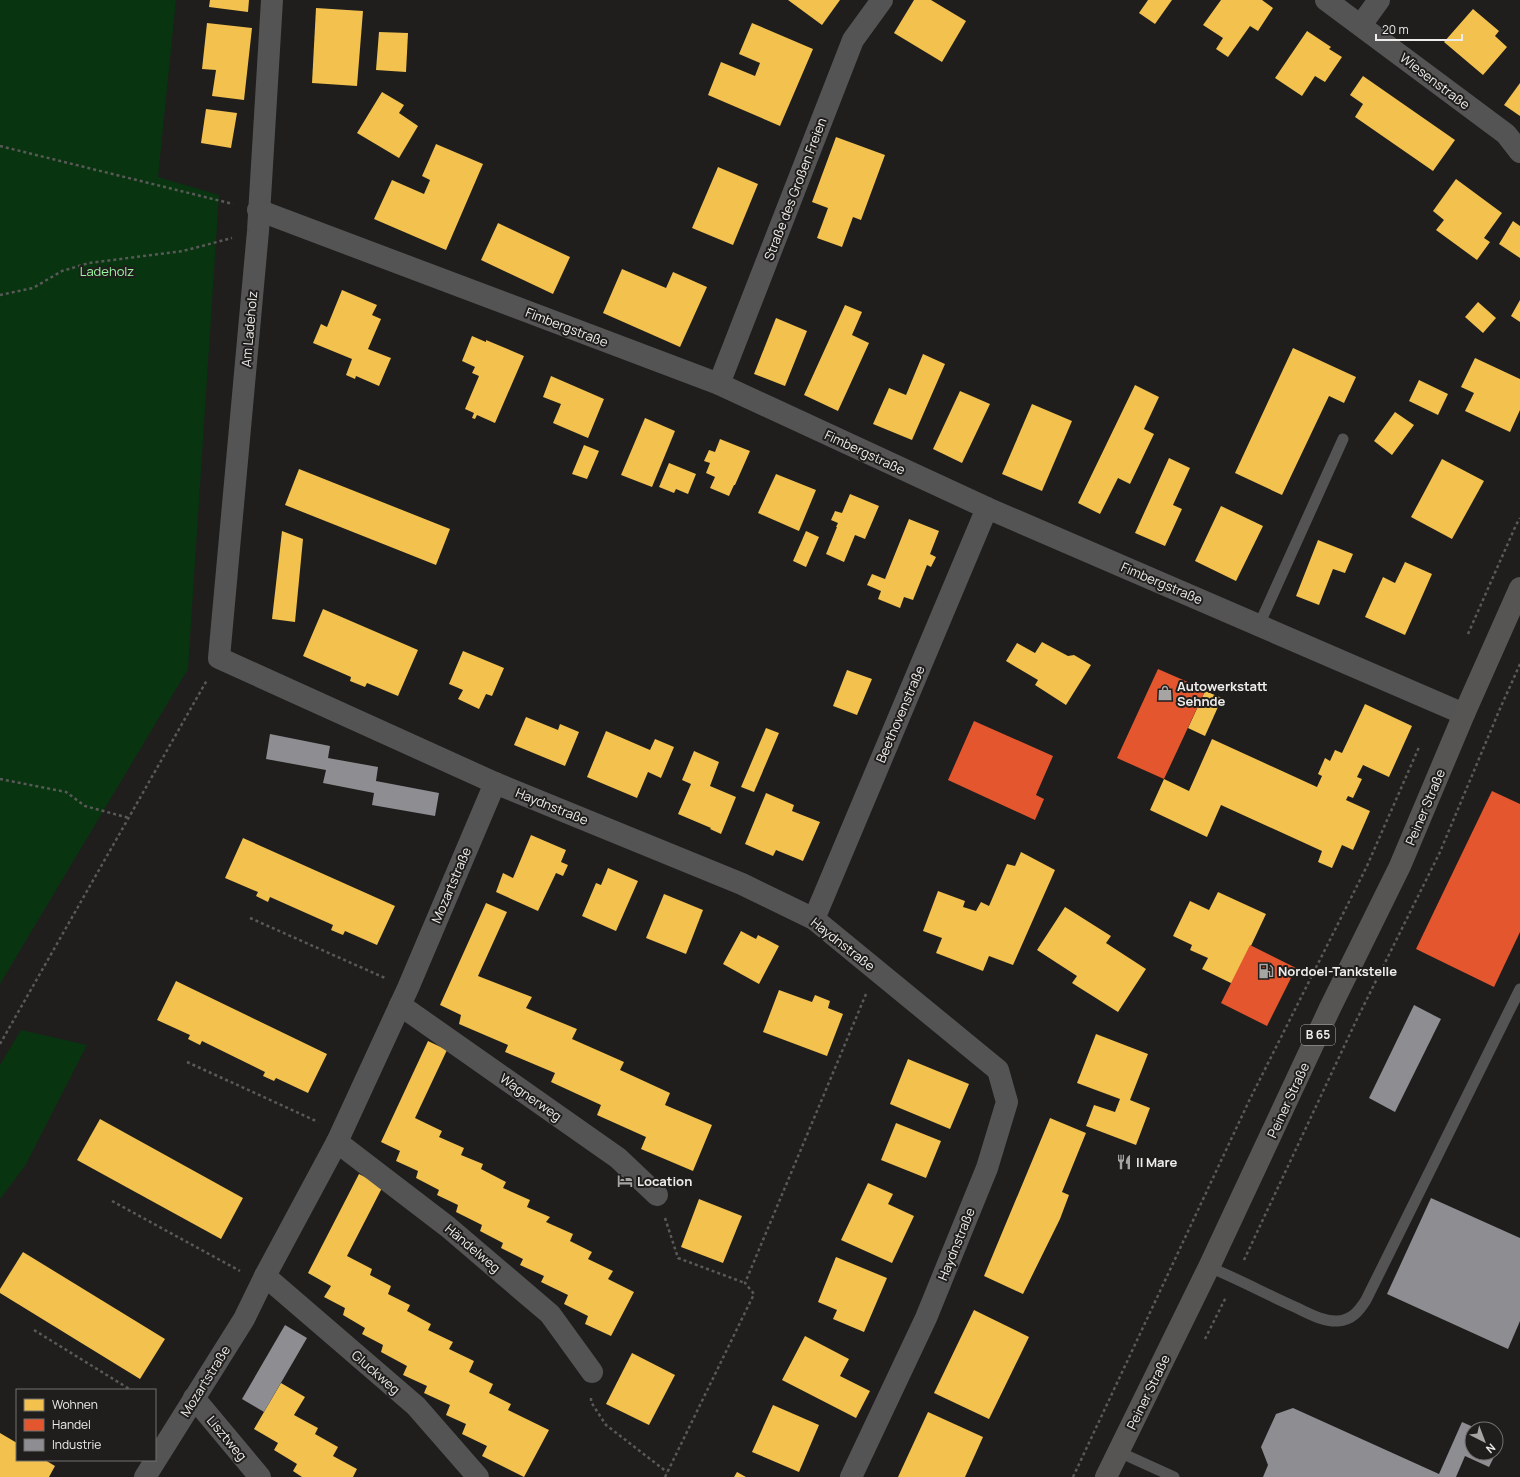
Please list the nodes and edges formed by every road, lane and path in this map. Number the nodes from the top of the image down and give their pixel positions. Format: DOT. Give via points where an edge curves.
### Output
graph roads {
  1 [pos="272,0"];
  2 [pos="882,0"];
  3 [pos="1326,0"];
  4 [pos="1380,0"];
  5 [pos="1361,25"];
  6 [pos="0,146"];
  7 [pos="1520,152"];
  8 [pos="258,220"];
  9 [pos="0,295"];
  10 [pos="718,384"];
  11 [pos="1343,439"];
  12 [pos="987,508"];
  13 [pos="1520,518"];
  14 [pos="1520,588"];
  15 [pos="1259,625"];
  16 [pos="1467,638"];
  17 [pos="219,658"];
  18 [pos="1520,664"];
  19 [pos="1464,714"];
  20 [pos="1420,745"];
  21 [pos="0,779"];
  22 [pos="495,783"];
  23 [pos="129,818"];
  24 [pos="250,918"];
  25 [pos="814,919"];
  26 [pos="876,969"];
  27 [pos="1520,989"];
  28 [pos="404,996"];
  29 [pos="0,1044"];
  30 [pos="188,1062"];
  31 [pos="339,1137"];
  32 [pos="657,1195"];
  33 [pos="112,1201"];
  34 [pos="1209,1267"];
  35 [pos="1235,1278"];
  36 [pos="263,1279"];
  37 [pos="745,1283"];
  38 [pos="34,1330"];
  39 [pos="1204,1342"];
  40 [pos="592,1372"];
  41 [pos="129,1389"];
  42 [pos="194,1398"];
  43 [pos="1118,1452"];
  44 [pos="156,1459"];
  45 [pos="155,1461"];
  46 [pos="667,1472"];
  47 [pos="145,1477"];
  48 [pos="260,1477"];
  49 [pos="478,1477"];
  50 [pos="665,1477"];
  51 [pos="851,1477"];
  52 [pos="1073,1477"];
  53 [pos="1106,1477"];
  54 [pos="1174,1477"];
  1 -- 8 [label="street, Am Ladeholz"];
  2 -- 10 [label="street, Straße des Großen Freien" via="853,40"];
  3 -- 5 [label="street, Wiesenstraße"];
  4 -- 5 [label="street"];
  5 -- 7 [label="street, Wiesenstraße" via="1506,134"];
  6 -- 8 [label="path"];
  8 -- 9 [label="path" via="183,251 89,262 62,271 33,288"];
  8 -- 10 [label="street, Fimbergstraße"];
  8 -- 17 [label="street, Am Ladeholz"];
  10 -- 12 [label="street, Fimbergstraße"];
  11 -- 15 [label="lane"];
  12 -- 15 [label="street, Fimbergstraße"];
  12 -- 25 [label="street, Beethovenstraße"];
  13 -- 16 [label="path"];
  14 -- 19 [label="main road, Peiner Straße / B 65"];
  15 -- 19 [label="street, Fimbergstraße"];
  17 -- 22 [label="street, Haydnstraße"];
  17 -- 23 [label="path"];
  18 -- 35 [label="path" via="1440,852 1356,1020"];
  19 -- 34 [label="main road, Peiner Straße / B 65" via="1400,866 1330,1008"];
  20 -- 52 [label="path" via="1367,866 1250,1101"];
  21 -- 23 [label="path" via="66,792 86,806"];
  22 -- 25 [label="street, Haydnstraße" via="742,884"];
  22 -- 28 [label="street, Mozartstraße"];
  23 -- 29 [label="path"];
  24 -- 28 [label="path"];
  25 -- 26 [label="street, Haydnstraße"];
  26 -- 37 [label="path"];
  26 -- 51 [label="street, Haydnstraße" via="998,1070 1007,1102 987,1168 926,1318"];
  27 -- 35 [label="lane" via="1366,1300 1355,1315 1338,1321 1318,1317"];
  28 -- 31 [label="street, Mozartstraße"];
  28 -- 32 [label="street, Wagnerweg" via="618,1158"];
  30 -- 31 [label="path"];
  31 -- 36 [label="street, Mozartstraße"];
  31 -- 40 [label="street, Händelweg" via="550,1314"];
  32 -- 37 [label="path" via="678,1258"];
  33 -- 36 [label="path"];
  34 -- 35 [label="lane"];
  34 -- 43 [label="main road, Peiner Straße / B 65"];
  35 -- 39 [label="path"];
  36 -- 42 [label="street, Mozartstraße" via="244,1319"];
  36 -- 49 [label="street, Gluckweg" via="416,1406"];
  37 -- 46 [label="path" via="754,1294"];
  38 -- 41 [label="path"];
  40 -- 46 [label="path" via="591,1402 606,1425"];
  42 -- 44 [label="street, Mozartstraße"];
  42 -- 48 [label="street, Lisztweg"];
  43 -- 53 [label="main road, Peiner Straße / B 65"];
  43 -- 54 [label="lane"];
  45 -- 47 [label="street, Mozartstraße"];
  46 -- 50 [label="path"];
}
